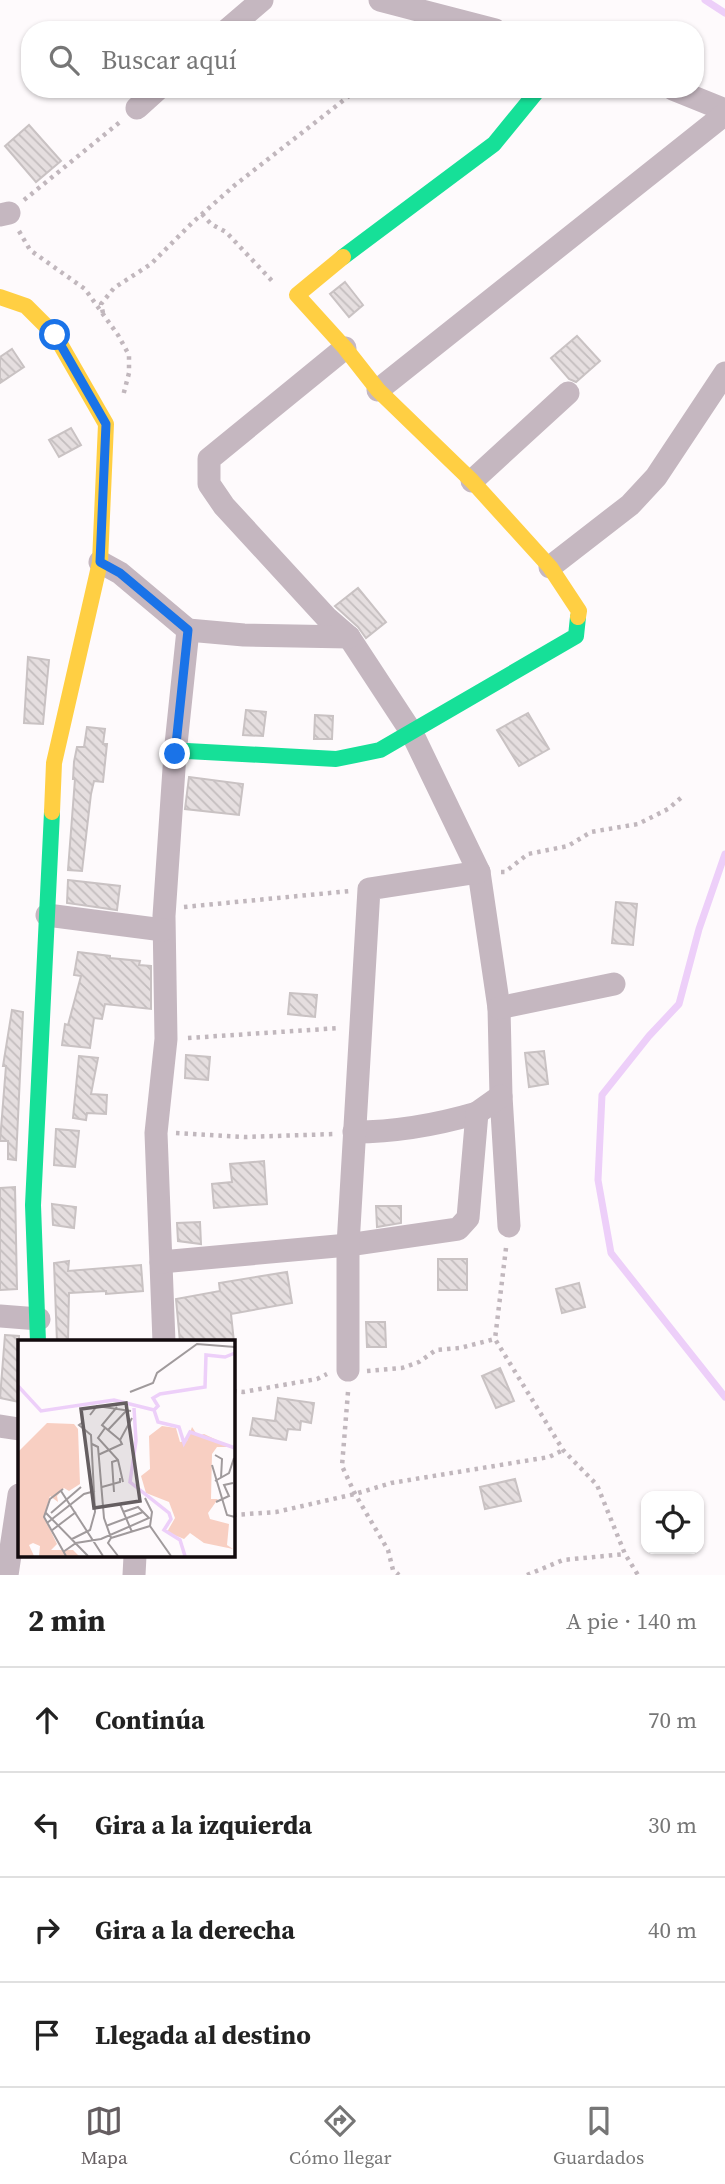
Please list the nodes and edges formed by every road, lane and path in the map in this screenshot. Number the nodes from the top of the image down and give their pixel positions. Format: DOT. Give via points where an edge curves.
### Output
graph roads {
  1 [pos="262,0"];
  2 [pos="380,0"];
  3 [pos="238,21"];
  4 [pos="460,21"];
  5 [pos="148,98"];
  6 [pos="346,98"];
  7 [pos="532,98"];
  8 [pos="693,98"];
  9 [pos="137,107"];
  10 [pos="725,112"];
  11 [pos="4,214"];
  12 [pos="202,214"];
  13 [pos="297,295"];
  14 [pos="0,297"];
  15 [pos="103,314"];
  16 [pos="345,348"];
  17 [pos="725,373"];
  18 [pos="378,390"];
  19 [pos="568,393"];
  20 [pos="106,424"];
  21 [pos="472,481"];
  22 [pos="100,562"];
  23 [pos="550,568"];
  24 [pos="188,630"];
  25 [pos="349,637"];
  26 [pos="412,733"];
  27 [pos="175,754"];
  28 [pos="682,797"];
  29 [pos="479,872"];
  30 [pos="369,889"];
  31 [pos="47,915"];
  32 [pos="164,923"];
  33 [pos="614,984"];
  34 [pos="499,1008"];
  35 [pos="362,1027"];
  36 [pos="166,1039"];
  37 [pos="501,1096"];
  38 [pos="477,1113"];
  39 [pos="354,1132"];
  40 [pos="156,1133"];
  41 [pos="509,1226"];
  42 [pos="348,1245"];
  43 [pos="161,1262"];
  44 [pos="0,1316"];
  45 [pos="38,1319"];
  46 [pos="495,1339"];
  47 [pos="38,1340"];
  48 [pos="164,1340"];
  49 [pos="348,1370"];
  50 [pos="234,1391"];
  51 [pos="0,1426"];
  52 [pos="18,1429"];
  53 [pos="564,1450"];
  54 [pos="355,1494"];
  55 [pos="18,1502"];
  56 [pos="234,1515"];
  57 [pos="625,1554"];
  58 [pos="7,1575"];
  59 [pos="399,1575"];
  60 [pos="527,1575"];
  61 [pos="638,1575"];
  1 -- 3 [label="street"];
  2 -- 4 [label="street"];
  5 -- 9 [label="street"];
  6 -- 12 [label="path"];
  7 -- 13 [label="street" via="494,144"];
  8 -- 10 [label="street"];
  9 -- 11 [label="path"];
  10 -- 18 [label="street"];
  11 -- 15 [label="path" via="30,250 85,289"];
  12 -- 13 [label="path" via="226,232 283,292"];
  12 -- 15 [label="path" via="151,264 114,288 101,304"];
  13 -- 16 [label="street"];
  14 -- 20 [label="street" via="26,306 55,335"];
  15 -- 20 [label="path" via="129,355 123,396"];
  16 -- 18 [label="street"];
  16 -- 25 [label="street" via="209,459 209,484"];
  17 -- 23 [label="street" via="656,477 630,505"];
  18 -- 21 [label="street"];
  19 -- 21 [label="street"];
  20 -- 22 [label="street"];
  21 -- 23 [label="street"];
  22 -- 24 [label="street" via="120,573"];
  22 -- 31 [label="street" via="54,763"];
  23 -- 26 [label="street" via="579,611 576,636"];
  24 -- 25 [label="street"];
  24 -- 27 [label="street"];
  25 -- 26 [label="street"];
  26 -- 27 [label="street" via="380,750 337,759"];
  26 -- 29 [label="street"];
  27 -- 32 [label="street"];
  28 -- 29 [label="path" via="638,824 592,832 568,846 528,855 505,872"];
  29 -- 30 [label="street"];
  29 -- 34 [label="street"];
  30 -- 32 [label="path" via="187,905"];
  30 -- 35 [label="street"];
  31 -- 32 [label="street"];
  31 -- 45 [label="street" via="33,1205"];
  32 -- 36 [label="street"];
  33 -- 34 [label="street"];
  34 -- 37 [label="street"];
  35 -- 36 [label="path"];
  35 -- 39 [label="street"];
  36 -- 40 [label="street"];
  37 -- 38 [label="street"];
  37 -- 41 [label="street"];
  38 -- 39 [label="street" via="433,1126"];
  38 -- 42 [label="street" via="468,1218 458,1229"];
  39 -- 40 [label="path" via="244,1137"];
  39 -- 42 [label="street"];
  40 -- 43 [label="street"];
  41 -- 46 [label="path"];
  42 -- 43 [label="street"];
  42 -- 49 [label="street"];
  43 -- 48 [label="street"];
  44 -- 45 [label="street"];
  45 -- 47 [label="street"];
  46 -- 49 [label="path" via="436,1350 402,1368"];
  46 -- 53 [label="path"];
  49 -- 50 [label="path"];
  49 -- 54 [label="path" via="342,1466"];
  51 -- 52 [label="street"];
  53 -- 54 [label="path" via="549,1457 391,1483"];
  53 -- 57 [label="path" via="597,1485"];
  54 -- 56 [label="path" via="276,1512"];
  54 -- 59 [label="path"];
  55 -- 58 [label="street"];
  57 -- 60 [label="path" via="563,1560"];
  57 -- 61 [label="path"];
}
